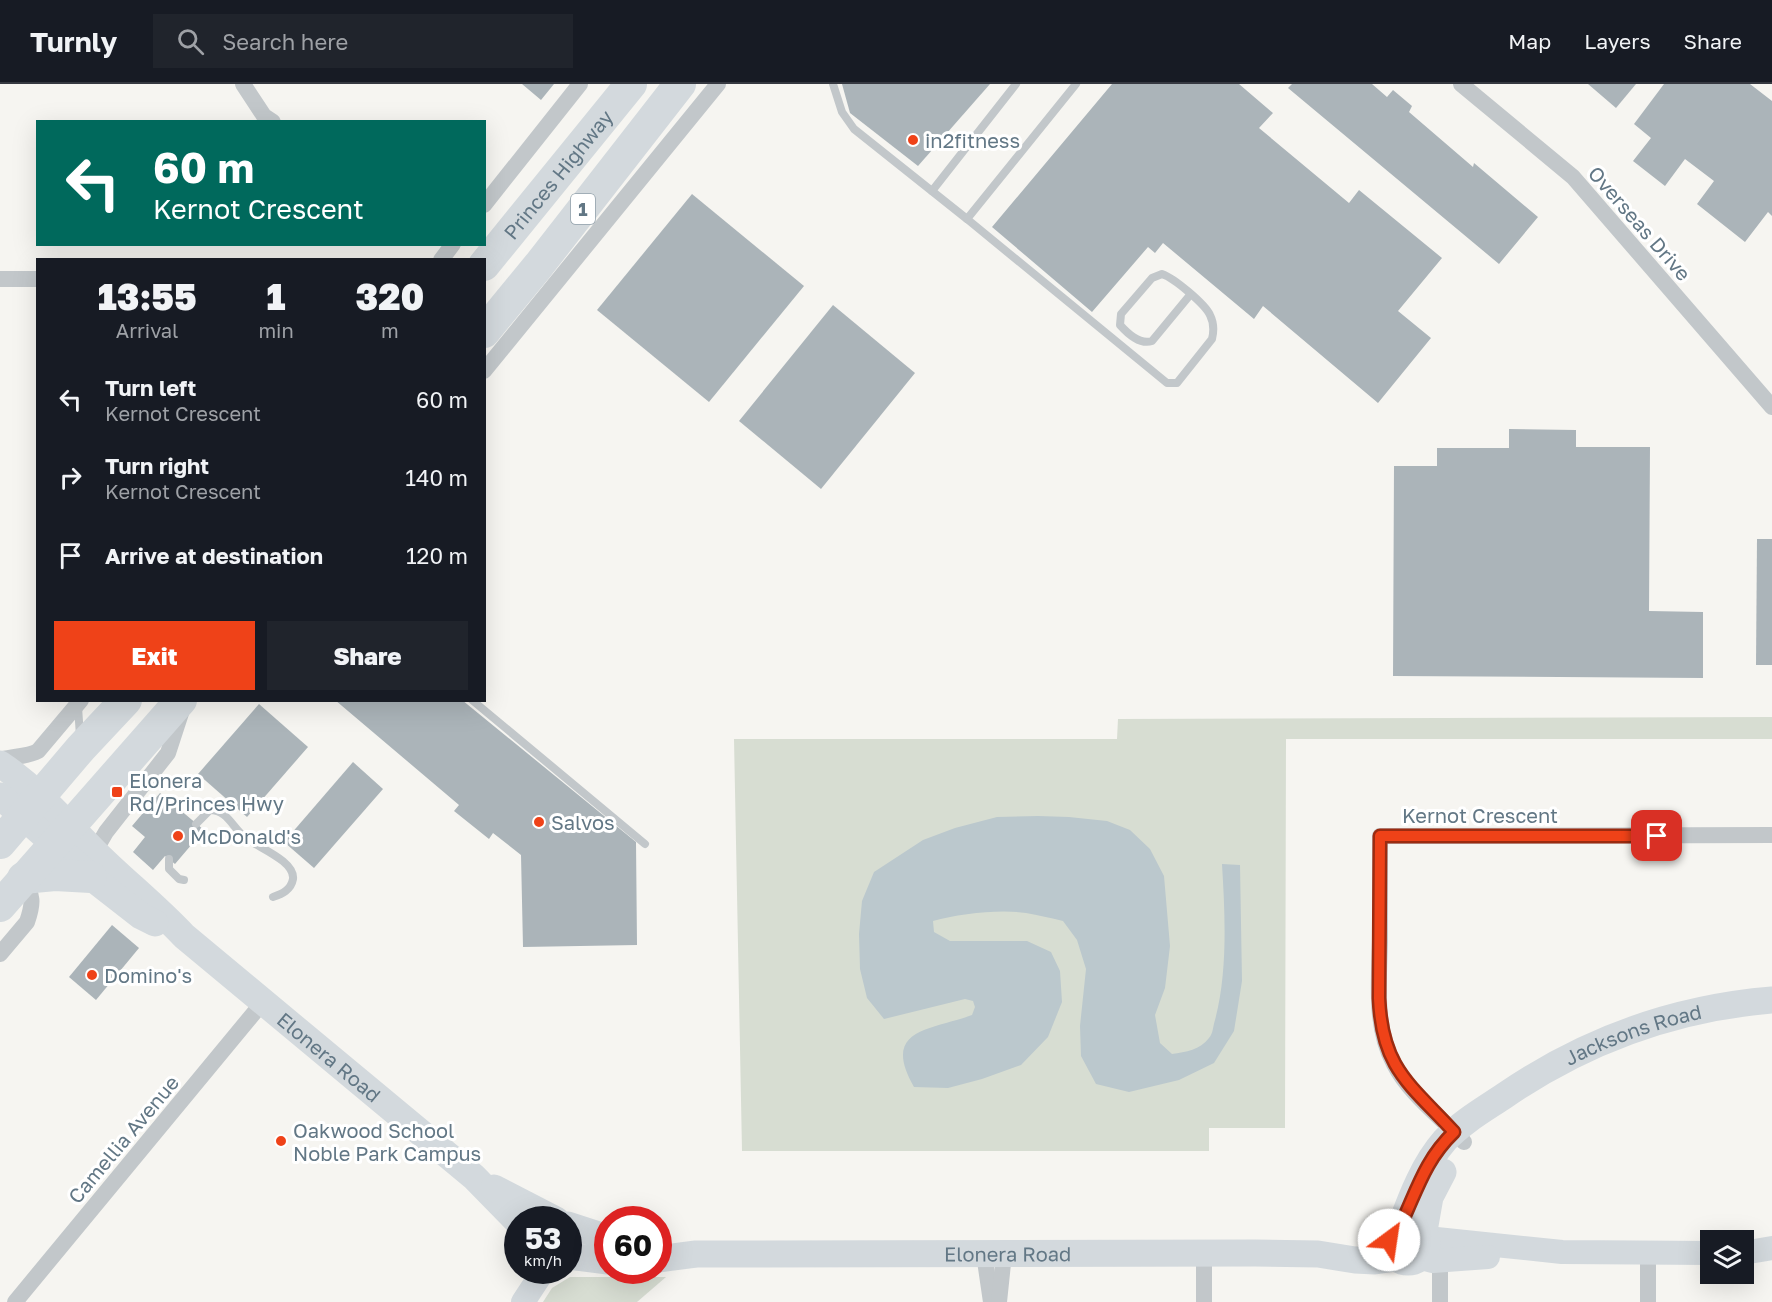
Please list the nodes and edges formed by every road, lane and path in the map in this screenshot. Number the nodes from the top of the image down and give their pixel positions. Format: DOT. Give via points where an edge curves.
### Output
graph roads {
  1 [pos="243,84"];
  2 [pos="580,84"];
  3 [pos="631,84"];
  4 [pos="680,84"];
  5 [pos="718,84"];
  6 [pos="833,84"];
  7 [pos="1016,84"];
  8 [pos="1076,84"];
  9 [pos="1461,84"];
  10 [pos="270,120"];
  11 [pos="932,191"];
  12 [pos="486,202"];
  13 [pos="967,219"];
  14 [pos="486,264"];
  15 [pos="0,279"];
  16 [pos="36,279"];
  17 [pos="1190,295"];
  18 [pos="486,330"];
  19 [pos="486,369"];
  20 [pos="1772,407"];
  21 [pos="124,702"];
  22 [pos="181,702"];
  23 [pos="182,702"];
  24 [pos="474,702"];
  25 [pos="79,703"];
  26 [pos="81,748"];
  27 [pos="0,762"];
  28 [pos="21,803"];
  29 [pos="196,824"];
  30 [pos="62,835"];
  31 [pos="1772,835"];
  32 [pos="0,843"];
  33 [pos="645,844"];
  34 [pos="169,860"];
  35 [pos="93,864"];
  36 [pos="23,878"];
  37 [pos="184,880"];
  38 [pos="273,897"];
  39 [pos="0,906"];
  40 [pos="0,954"];
  41 [pos="1772,1000"];
  42 [pos="263,1002"];
  43 [pos="1459,1137"];
  44 [pos="515,1206"];
  45 [pos="1414,1243"];
  46 [pos="1772,1248"];
  47 [pos="672,1249"];
  48 [pos="1754,1251"];
  49 [pos="1648,1253"];
  50 [pos="1700,1253"];
  51 [pos="696,1254"];
  52 [pos="994,1254"];
  53 [pos="1204,1254"];
  54 [pos="1754,1255"];
  55 [pos="672,1257"];
  56 [pos="1772,1258"];
  57 [pos="535,1284"];
  58 [pos="15,1302"];
  59 [pos="523,1302"];
  60 [pos="991,1302"];
  61 [pos="999,1302"];
  62 [pos="1204,1302"];
  63 [pos="1440,1302"];
  64 [pos="1648,1302"];
  1 -- 10 [label="street"];
  2 -- 12 [label="street"];
  3 -- 14 [label="highway, Princes Highway / 1"];
  4 -- 18 [label="highway, Princes Highway / 1"];
  5 -- 19 [label="street"];
  6 -- 11 [label="lane" via="842,112 854,129"];
  7 -- 11 [label="lane"];
  8 -- 13 [label="lane"];
  9 -- 20 [label="street, Overseas Drive" via="1573,177"];
  11 -- 13 [label="lane"];
  13 -- 17 [label="lane" via="1167,383 1180,380 1214,332 1210,314"];
  15 -- 16 [label="street"];
  17 -- 17 [label="lane" via="1168,276 1157,274 1121,314 1120,325 1143,342 1152,341"];
  21 -- 26 [label="highway"];
  22 -- 30 [label="highway"];
  23 -- 35 [label="street" via="168,753 106,832"];
  24 -- 33 [label="lane"];
  25 -- 26 [label="lane"];
  25 -- 27 [label="street" via="38,751"];
  26 -- 28 [label="highway"];
  27 -- 28 [label="main road, Elonera Road"];
  28 -- 30 [label="main road, Elonera Road"];
  28 -- 32 [label="highway"];
  29 -- 38 [label="lane" via="210,810 217,810 245,838 285,862 292,869 291,885"];
  30 -- 35 [label="main road, Elonera Road"];
  30 -- 36 [label="highway"];
  31 -- 43 [label="street, Kernot Crescent" via="1380,836 1379,998 1385,1042 1407,1083"];
  34 -- 37 [label="lane" via="169,869"];
  35 -- 36 [label="highway" via="55,875"];
  35 -- 42 [label="main road, Elonera Road" via="141,916 184,936"];
  36 -- 39 [label="highway"];
  36 -- 40 [label="street" via="32,894 29,916"];
  41 -- 43 [label="main road, Jacksons Road" via="1709,1008 1635,1029 1522,1082 1468,1119"];
  42 -- 44 [label="main road, Elonera Road" via="474,1177"];
  42 -- 58 [label="street, Camellia Avenue"];
  43 -- 45 [label="main road, Jacksons Road" via="1445,1140 1411,1197"];
  45 -- 49 [label="main road, Elonera Road"];
  45 -- 53 [label="main road, Elonera Road" via="1375,1261 1318,1254"];
  45 -- 63 [label="street"];
  46 -- 48 [label="main road"];
  47 -- 51 [label="main road, Elonera Road"];
  49 -- 50 [label="main road, Elonera Road"];
  49 -- 64 [label="street"];
  51 -- 52 [label="main road, Elonera Road"];
  51 -- 55 [label="main road, Elonera Road"];
  52 -- 53 [label="main road, Elonera Road"];
  52 -- 60 [label="street"];
  52 -- 61 [label="street"];
  53 -- 62 [label="street"];
  54 -- 56 [label="main road"];
  57 -- 59 [label="main road"];
}
